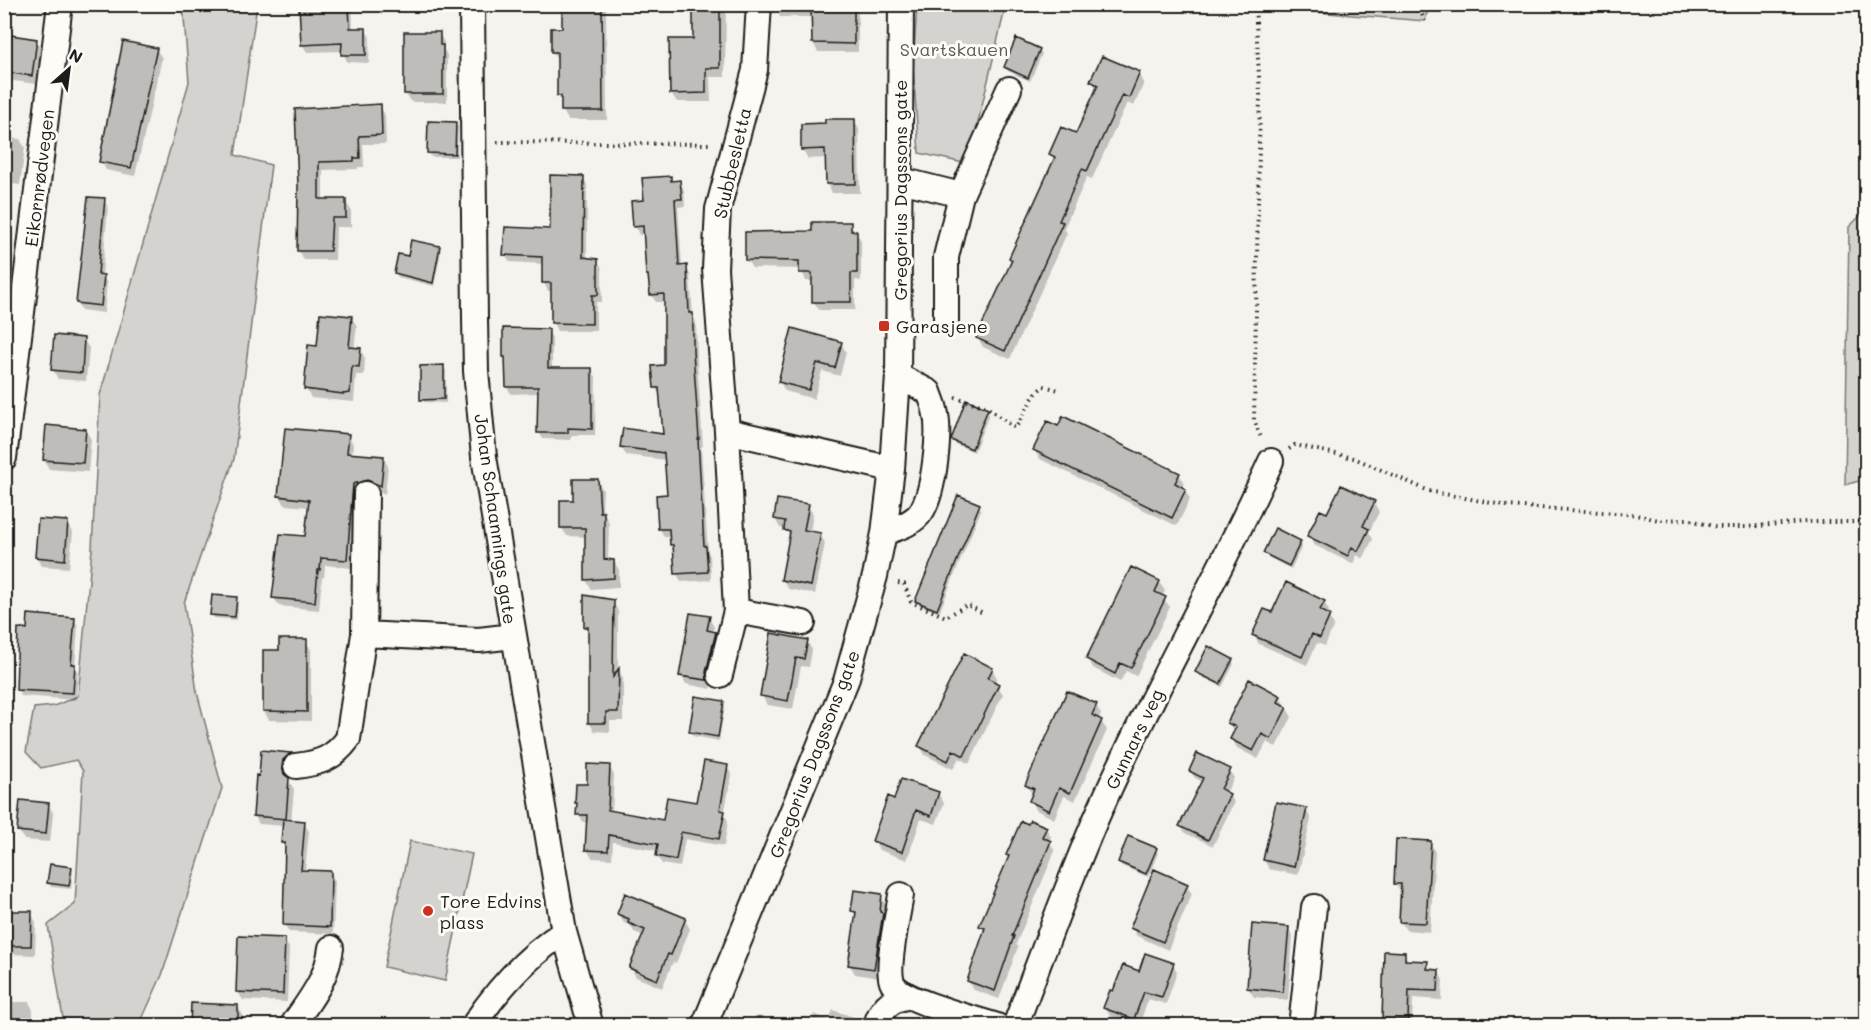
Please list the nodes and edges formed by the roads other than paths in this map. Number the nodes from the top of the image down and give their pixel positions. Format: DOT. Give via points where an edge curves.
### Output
graph roads {
  1 [pos="60,4"];
  2 [pos="472,4"];
  3 [pos="759,4"];
  4 [pos="901,4"];
  5 [pos="1009,89"];
  6 [pos="901,180"];
  7 [pos="961,195"];
  8 [pos="946,321"];
  9 [pos="898,376"];
  10 [pos="727,431"];
  11 [pos="4,458"];
  12 [pos="1271,461"];
  13 [pos="892,469"];
  14 [pos="366,494"];
  15 [pos="884,533"];
  16 [pos="736,611"];
  17 [pos="803,623"];
  18 [pos="364,634"];
  19 [pos="513,636"];
  20 [pos="720,675"];
  21 [pos="296,766"];
  22 [pos="900,895"];
  23 [pos="1314,907"];
  24 [pos="564,932"];
  25 [pos="331,948"];
  26 [pos="906,997"];
  27 [pos="292,1026"];
  28 [pos="473,1026"];
  29 [pos="591,1026"];
  30 [pos="704,1026"];
  31 [pos="876,1026"];
  32 [pos="997,1026"];
  33 [pos="1015,1026"];
  34 [pos="1301,1026"];
  1 -- 11 [label="street, Eikornrødvegen"];
  2 -- 19 [label="street, Johan Schaannings gate" via="476,371 484,457"];
  3 -- 10 [label="street, Stubbesletta" via="755,70 718,209 715,269"];
  4 -- 6 [label="street, Gregorius Dagssons gate"];
  5 -- 7 [label="street"];
  6 -- 7 [label="street"];
  6 -- 9 [label="street, Gregorius Dagssons gate"];
  7 -- 8 [label="street" via="946,257"];
  9 -- 13 [label="street, Gregorius Dagssons gate"];
  9 -- 15 [label="street" via="928,392 936,412 937,449 931,486 921,513"];
  10 -- 13 [label="street"];
  10 -- 16 [label="street, Stubbesletta"];
  12 -- 33 [label="street, Gunnars veg" via="1095,821"];
  13 -- 15 [label="street, Gregorius Dagssons gate"];
  14 -- 18 [label="street"];
  15 -- 30 [label="street, Gregorius Dagssons gate" via="846,681"];
  16 -- 17 [label="street"];
  16 -- 20 [label="street, Stubbesletta"];
  18 -- 19 [label="street" via="479,640"];
  18 -- 21 [label="street" via="348,739 328,758"];
  19 -- 24 [label="street, Johan Schaannings gate"];
  22 -- 26 [label="street" via="890,970 892,984"];
  23 -- 34 [label="street"];
  24 -- 28 [label="street" via="539,948 492,996"];
  24 -- 29 [label="street, Johan Schaannings gate"];
  25 -- 27 [label="street" via="324,978"];
  26 -- 31 [label="street" via="884,1007"];
  26 -- 32 [label="street"];
}
